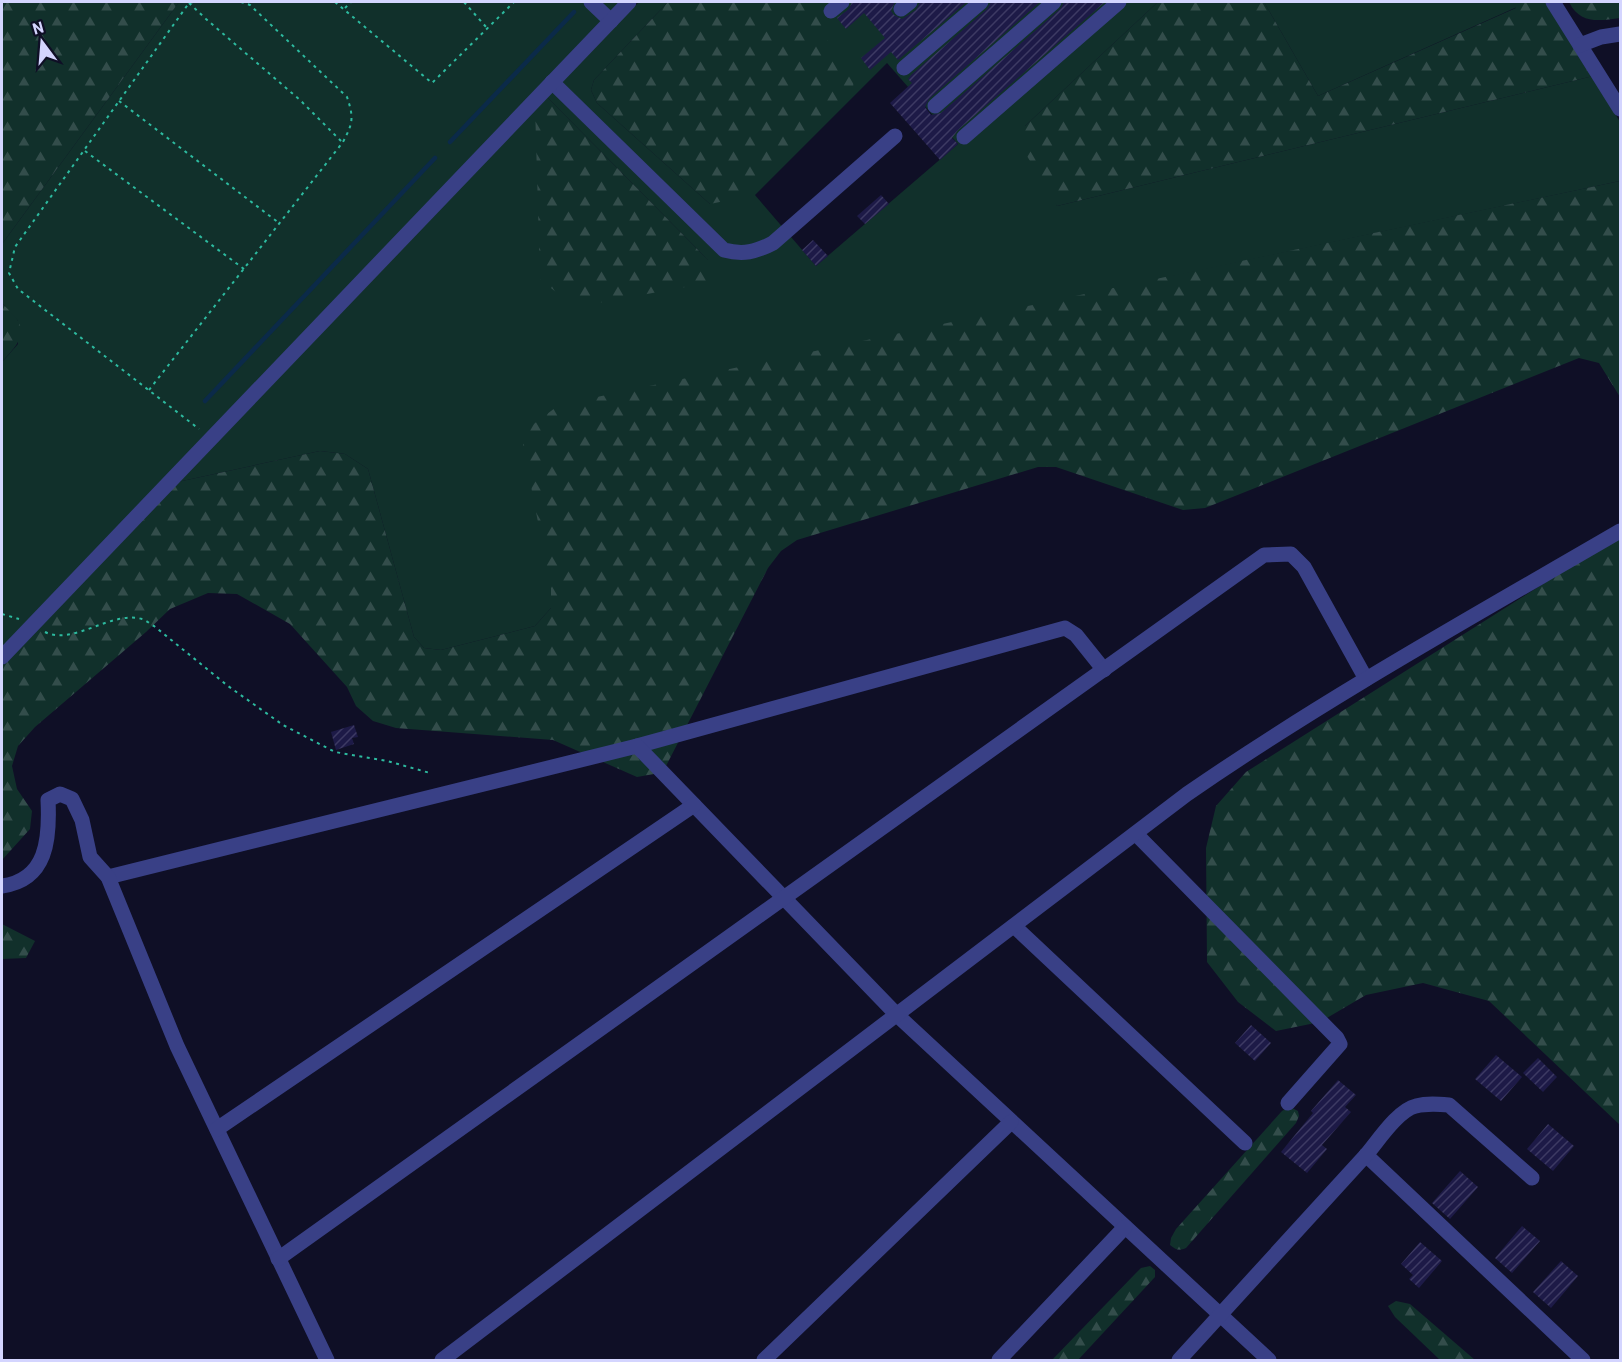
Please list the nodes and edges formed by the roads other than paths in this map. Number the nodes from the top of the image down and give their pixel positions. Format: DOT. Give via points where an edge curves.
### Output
graph roads {
  1 [pos="591,2"];
  2 [pos="629,2"];
  3 [pos="981,2"];
  4 [pos="1054,2"];
  5 [pos="1119,2"];
  6 [pos="1553,2"];
  7 [pos="610,21"];
  8 [pos="1620,34"];
  9 [pos="1580,45"];
  10 [pos="904,68"];
  11 [pos="552,82"];
  12 [pos="935,106"];
  13 [pos="1620,109"];
  14 [pos="895,136"];
  15 [pos="963,136"];
  16 [pos="1620,531"];
  17 [pos="2,657"];
  18 [pos="1104,670"];
  19 [pos="1366,679"];
  20 [pos="637,746"];
  21 [pos="694,805"];
  22 [pos="1136,834"];
  23 [pos="108,877"];
  24 [pos="2,886"];
  25 [pos="784,898"];
  26 [pos="1014,926"];
  27 [pos="897,1015"];
  28 [pos="1288,1102"];
  29 [pos="1011,1122"];
  30 [pos="217,1129"];
  31 [pos="1245,1143"];
  32 [pos="1366,1155"];
  33 [pos="1532,1178"];
  34 [pos="1125,1227"];
  35 [pos="278,1258"];
  36 [pos="1219,1314"];
  37 [pos="327,1360"];
  38 [pos="442,1360"];
  39 [pos="764,1360"];
  40 [pos="999,1360"];
  41 [pos="1179,1360"];
  42 [pos="1269,1360"];
  43 [pos="1583,1360"];
  1 -- 7 [label="street"];
  2 -- 7 [label="street"];
  3 -- 10 [label="street"];
  4 -- 12 [label="street"];
  5 -- 15 [label="street"];
  6 -- 9 [label="street"];
  7 -- 11 [label="street"];
  8 -- 9 [label="street"];
  9 -- 13 [label="street"];
  11 -- 14 [label="street" via="724,250 736,253 773,243"];
  11 -- 17 [label="street"];
  16 -- 19 [label="street"];
  18 -- 19 [label="street" via="1264,555 1291,554 1304,567"];
  18 -- 20 [label="street" via="1076,635 1065,628"];
  18 -- 25 [label="street"];
  19 -- 22 [label="street" via="1243,755"];
  20 -- 21 [label="street"];
  20 -- 23 [label="street"];
  21 -- 25 [label="street"];
  21 -- 30 [label="street"];
  22 -- 26 [label="street"];
  22 -- 28 [label="street" via="1337,1038 1340,1044"];
  23 -- 24 [label="street" via="90,857 82,820 72,799 60,794 48,800 49,823 42,859 34,872 16,884"];
  23 -- 30 [label="street" via="177,1046"];
  25 -- 27 [label="street"];
  25 -- 35 [label="street"];
  26 -- 27 [label="street"];
  26 -- 31 [label="street"];
  27 -- 29 [label="street"];
  27 -- 38 [label="street"];
  29 -- 34 [label="street"];
  29 -- 39 [label="street"];
  30 -- 35 [label="street"];
  32 -- 33 [label="street" via="1396,1119 1414,1106 1449,1105"];
  32 -- 36 [label="street"];
  32 -- 43 [label="street"];
  34 -- 36 [label="street"];
  34 -- 40 [label="street"];
  35 -- 37 [label="street"];
  36 -- 41 [label="street"];
  36 -- 42 [label="street"];
}
